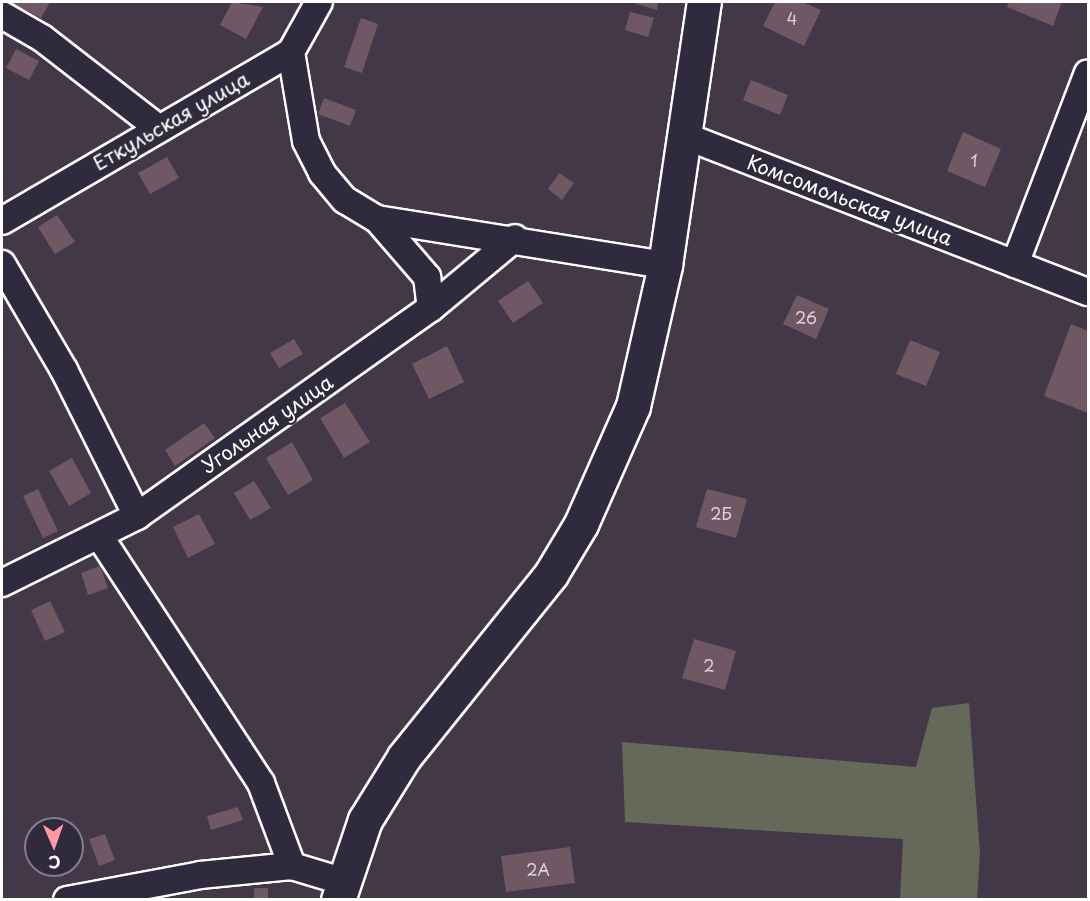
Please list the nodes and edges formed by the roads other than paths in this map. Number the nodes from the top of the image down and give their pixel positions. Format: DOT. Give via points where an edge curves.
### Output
graph roads {
  1 [pos="319,2"];
  2 [pos="704,2"];
  3 [pos="2,15"];
  4 [pos="291,52"];
  5 [pos="1089,73"];
  6 [pos="158,128"];
  7 [pos="685,136"];
  8 [pos="377,219"];
  9 [pos="2,221"];
  10 [pos="514,238"];
  11 [pos="2,264"];
  12 [pos="1015,264"];
  13 [pos="665,265"];
  14 [pos="1089,292"];
  15 [pos="431,308"];
  16 [pos="137,516"];
  17 [pos="100,537"];
  18 [pos="2,583"];
  19 [pos="292,866"];
  20 [pos="340,890"];
  21 [pos="67,900"];
  1 -- 4 [label="street"];
  2 -- 7 [label="main road"];
  3 -- 6 [label="street" via="42,38"];
  4 -- 6 [label="street, Еткульская улица"];
  4 -- 8 [label="street" via="306,141 322,173 345,200"];
  5 -- 12 [label="street"];
  6 -- 9 [label="street, Еткульская улица"];
  7 -- 12 [label="street, Комсомольская улица"];
  7 -- 13 [label="main road"];
  8 -- 10 [label="street"];
  8 -- 15 [label="street" via="427,277"];
  10 -- 13 [label="street"];
  10 -- 15 [label="street, Угольная улица"];
  11 -- 16 [label="street" via="64,370"];
  12 -- 14 [label="street, Комсомольская улица"];
  13 -- 20 [label="main road" via="633,406 581,524 551,574 404,757 365,820"];
  15 -- 16 [label="street, Угольная улица"];
  16 -- 17 [label="street, Угольная улица"];
  17 -- 18 [label="street, Угольная улица"];
  17 -- 19 [label="street" via="261,783"];
  19 -- 20 [label="street"];
  19 -- 21 [label="street" via="200,875"];
}
